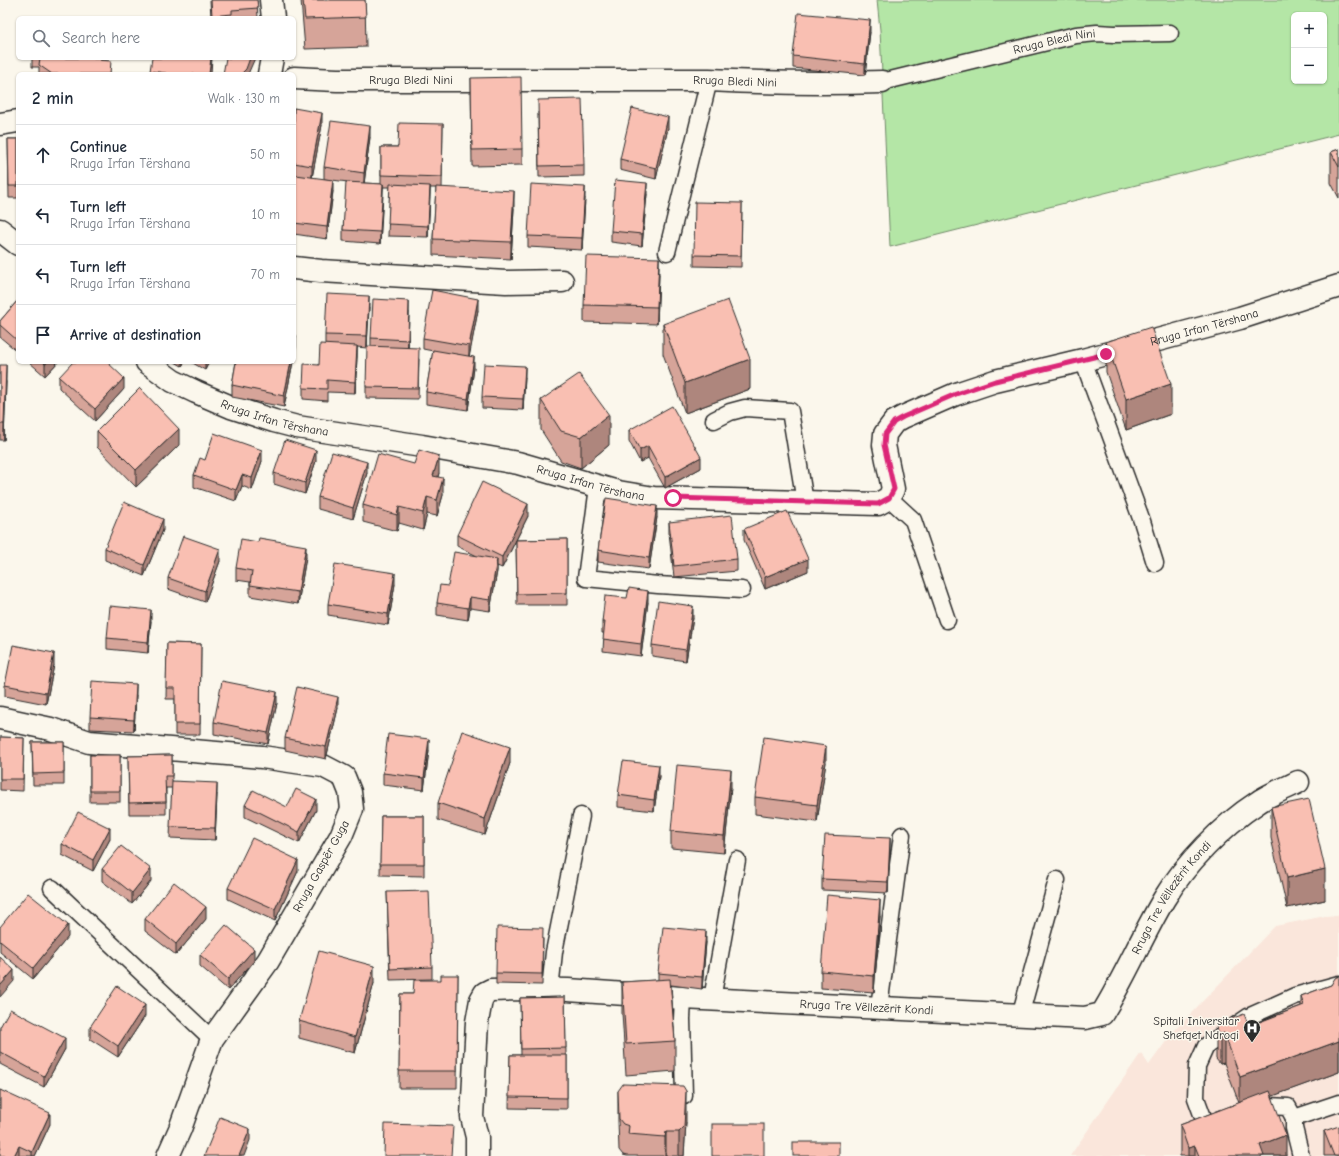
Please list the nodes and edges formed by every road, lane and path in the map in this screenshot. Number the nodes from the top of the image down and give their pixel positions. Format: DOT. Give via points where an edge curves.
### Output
graph roads {
  1 [pos="271,0"];
  2 [pos="273,16"];
  3 [pos="1170,32"];
  4 [pos="272,60"];
  5 [pos="269,72"];
  6 [pos="296,78"];
  7 [pos="709,80"];
  8 [pos="882,82"];
  9 [pos="16,121"];
  10 [pos="0,124"];
  11 [pos="667,252"];
  12 [pos="296,268"];
  13 [pos="562,281"];
  14 [pos="1339,286"];
  15 [pos="1083,360"];
  16 [pos="150,364"];
  17 [pos="714,420"];
  18 [pos="598,487"];
  19 [pos="889,498"];
  20 [pos="805,502"];
  21 [pos="1155,563"];
  22 [pos="742,590"];
  23 [pos="947,620"];
  24 [pos="0,718"];
  25 [pos="1298,782"];
  26 [pos="581,816"];
  27 [pos="902,835"];
  28 [pos="737,860"];
  29 [pos="1057,880"];
  30 [pos="52,888"];
  31 [pos="1339,984"];
  32 [pos="550,990"];
  33 [pos="683,998"];
  34 [pos="712,1000"];
  35 [pos="880,1007"];
  36 [pos="1020,1016"];
  37 [pos="212,1039"];
  38 [pos="684,1096"];
  39 [pos="1339,1103"];
  40 [pos="1294,1118"];
  41 [pos="168,1156"];
  42 [pos="477,1156"];
  43 [pos="1301,1156"];
  1 -- 2 [label="street"];
  3 -- 8 [label="lane, Rruga Bledi Nini" via="1076,35"];
  4 -- 5 [label="street"];
  6 -- 7 [label="street, Rruga Bledi Nini"];
  7 -- 8 [label="street, Rruga Bledi Nini" via="775,83"];
  7 -- 11 [label="lane"];
  9 -- 10 [label="street"];
  12 -- 13 [label="street" via="506,282"];
  14 -- 15 [label="street, Rruga Irfan Tërshana" via="1240,318"];
  15 -- 19 [label="street, Rruga Irfan Tërshana" via="995,381 956,394 894,422 885,434 884,445 894,489"];
  15 -- 21 [label="lane"];
  16 -- 18 [label="street, Rruga Irfan Tërshana" via="173,381 196,392 274,422 518,463"];
  17 -- 20 [label="lane" via="745,408 790,411"];
  18 -- 20 [label="street, Rruga Irfan Tërshana" via="654,498"];
  18 -- 22 [label="lane" via="586,578"];
  19 -- 20 [label="street, Rruga Irfan Tërshana" via="878,504"];
  19 -- 23 [label="lane" via="913,520"];
  24 -- 37 [label="street, Rruga Gaspër Guga" via="51,729 89,742 262,757 323,766 344,777 350,792 352,809 341,836 268,962"];
  25 -- 36 [label="street, Rruga Tre Vëllezërit Kondi" via="1257,802 1220,832 1185,868 1164,899 1102,1014 1085,1018"];
  26 -- 32 [label="lane" via="554,952"];
  27 -- 35 [label="lane"];
  28 -- 34 [label="lane"];
  29 -- 36 [label="lane"];
  30 -- 37 [label="lane"];
  31 -- 40 [label="lane" via="1295,996 1248,1017 1206,1046 1197,1066 1196,1098 1207,1128 1269,1106 1288,1107"];
  32 -- 33 [label="street, Rruga Tre Vëllezërit Kondi"];
  32 -- 42 [label="street, Rruga Tre Vëllezërit Kondi" via="491,990 485,993 481,1000 477,1022 472,1117 477,1137"];
  33 -- 34 [label="street, Rruga Tre Vëllezërit Kondi"];
  33 -- 38 [label="lane"];
  34 -- 35 [label="street, Rruga Tre Vëllezërit Kondi"];
  35 -- 36 [label="street, Rruga Tre Vëllezërit Kondi"];
  37 -- 41 [label="street, Rruga Gaspër Guga"];
  39 -- 40 [label="lane"];
  40 -- 43 [label="lane"];
}
